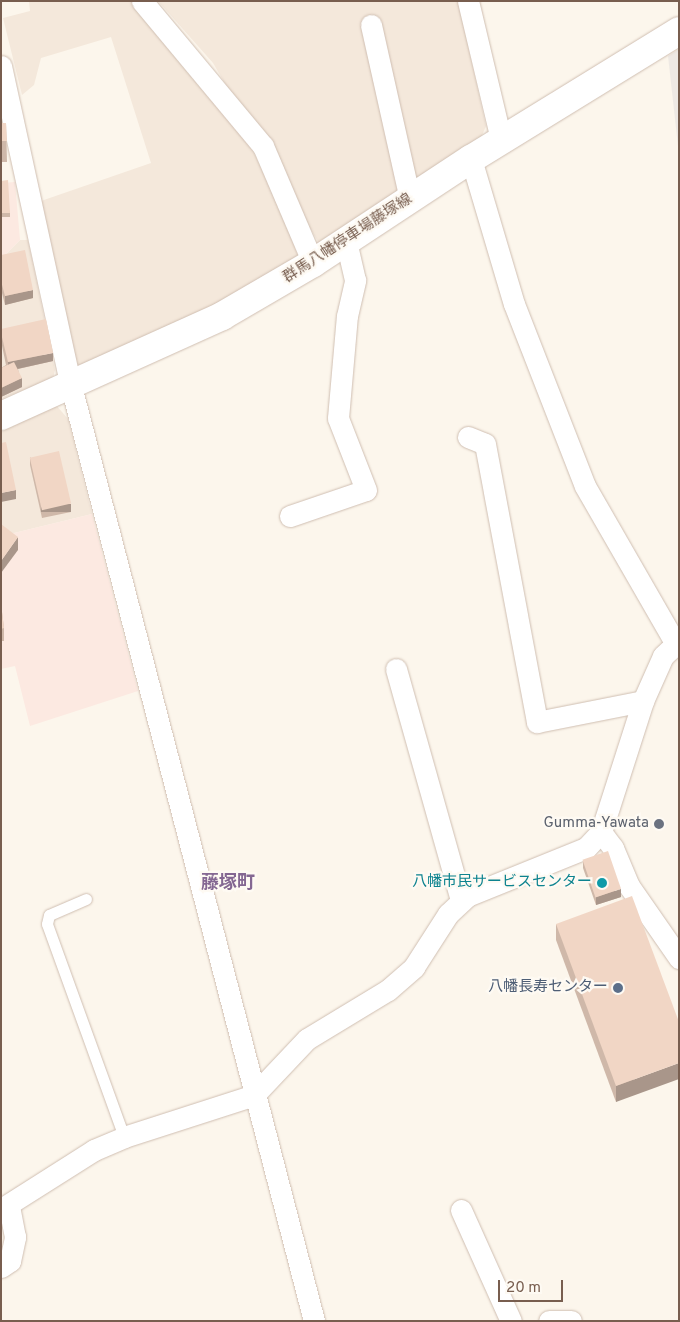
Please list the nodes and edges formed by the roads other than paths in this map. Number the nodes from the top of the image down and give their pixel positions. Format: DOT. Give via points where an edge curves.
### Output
graph roads {
  1 [pos="142,1"];
  2 [pos="468,1"];
  3 [pos="371,25"];
  4 [pos="679,31"];
  5 [pos="1,66"];
  6 [pos="501,140"];
  7 [pos="471,159"];
  8 [pos="410,199"];
  9 [pos="346,241"];
  10 [pos="313,263"];
  11 [pos="71,386"];
  12 [pos="1,416"];
  13 [pos="468,437"];
  14 [pos="290,516"];
  15 [pos="677,643"];
  16 [pos="396,670"];
  17 [pos="643,700"];
  18 [pos="601,832"];
  19 [pos="86,899"];
  20 [pos="461,901"];
  21 [pos="679,958"];
  22 [pos="254,1095"];
  23 [pos="124,1137"];
  24 [pos="4,1203"];
  25 [pos="461,1210"];
  26 [pos="1,1267"];
  27 [pos="314,1321"];
  28 [pos="511,1321"];
  29 [pos="549,1321"];
  30 [pos="571,1321"];
  1 -- 10 [label="street" via="263,146"];
  2 -- 6 [label="street"];
  3 -- 8 [label="street"];
  4 -- 6 [label="main road, 群馬八幡停車場藤塚線"];
  5 -- 11 [label="street"];
  6 -- 7 [label="main road, 群馬八幡停車場藤塚線"];
  7 -- 8 [label="main road, 群馬八幡停車場藤塚線"];
  7 -- 15 [label="street" via="514,304 585,486"];
  8 -- 9 [label="main road, 群馬八幡停車場藤塚線"];
  9 -- 10 [label="main road, 群馬八幡停車場藤塚線"];
  9 -- 14 [label="street" via="355,280 347,316 338,418 366,490"];
  10 -- 11 [label="main road, 群馬八幡停車場藤塚線" via="222,316"];
  11 -- 12 [label="main road, 群馬八幡停車場藤塚線"];
  11 -- 22 [label="street"];
  13 -- 17 [label="street" via="485,444 537,722"];
  15 -- 17 [label="street" via="663,656"];
  16 -- 20 [label="street"];
  17 -- 18 [label="street"];
  18 -- 20 [label="street" via="586,848 466,896"];
  18 -- 21 [label="street" via="613,848 629,886"];
  19 -- 23 [label="lane" via="49,915 47,924"];
  20 -- 22 [label="street" via="448,914 414,967 388,990 307,1039"];
  22 -- 23 [label="street"];
  22 -- 27 [label="street"];
  23 -- 24 [label="street" via="94,1150"];
  24 -- 26 [label="street" via="15,1237 10,1261"];
  25 -- 28 [label="street"];
  29 -- 30 [label="street"];
}
